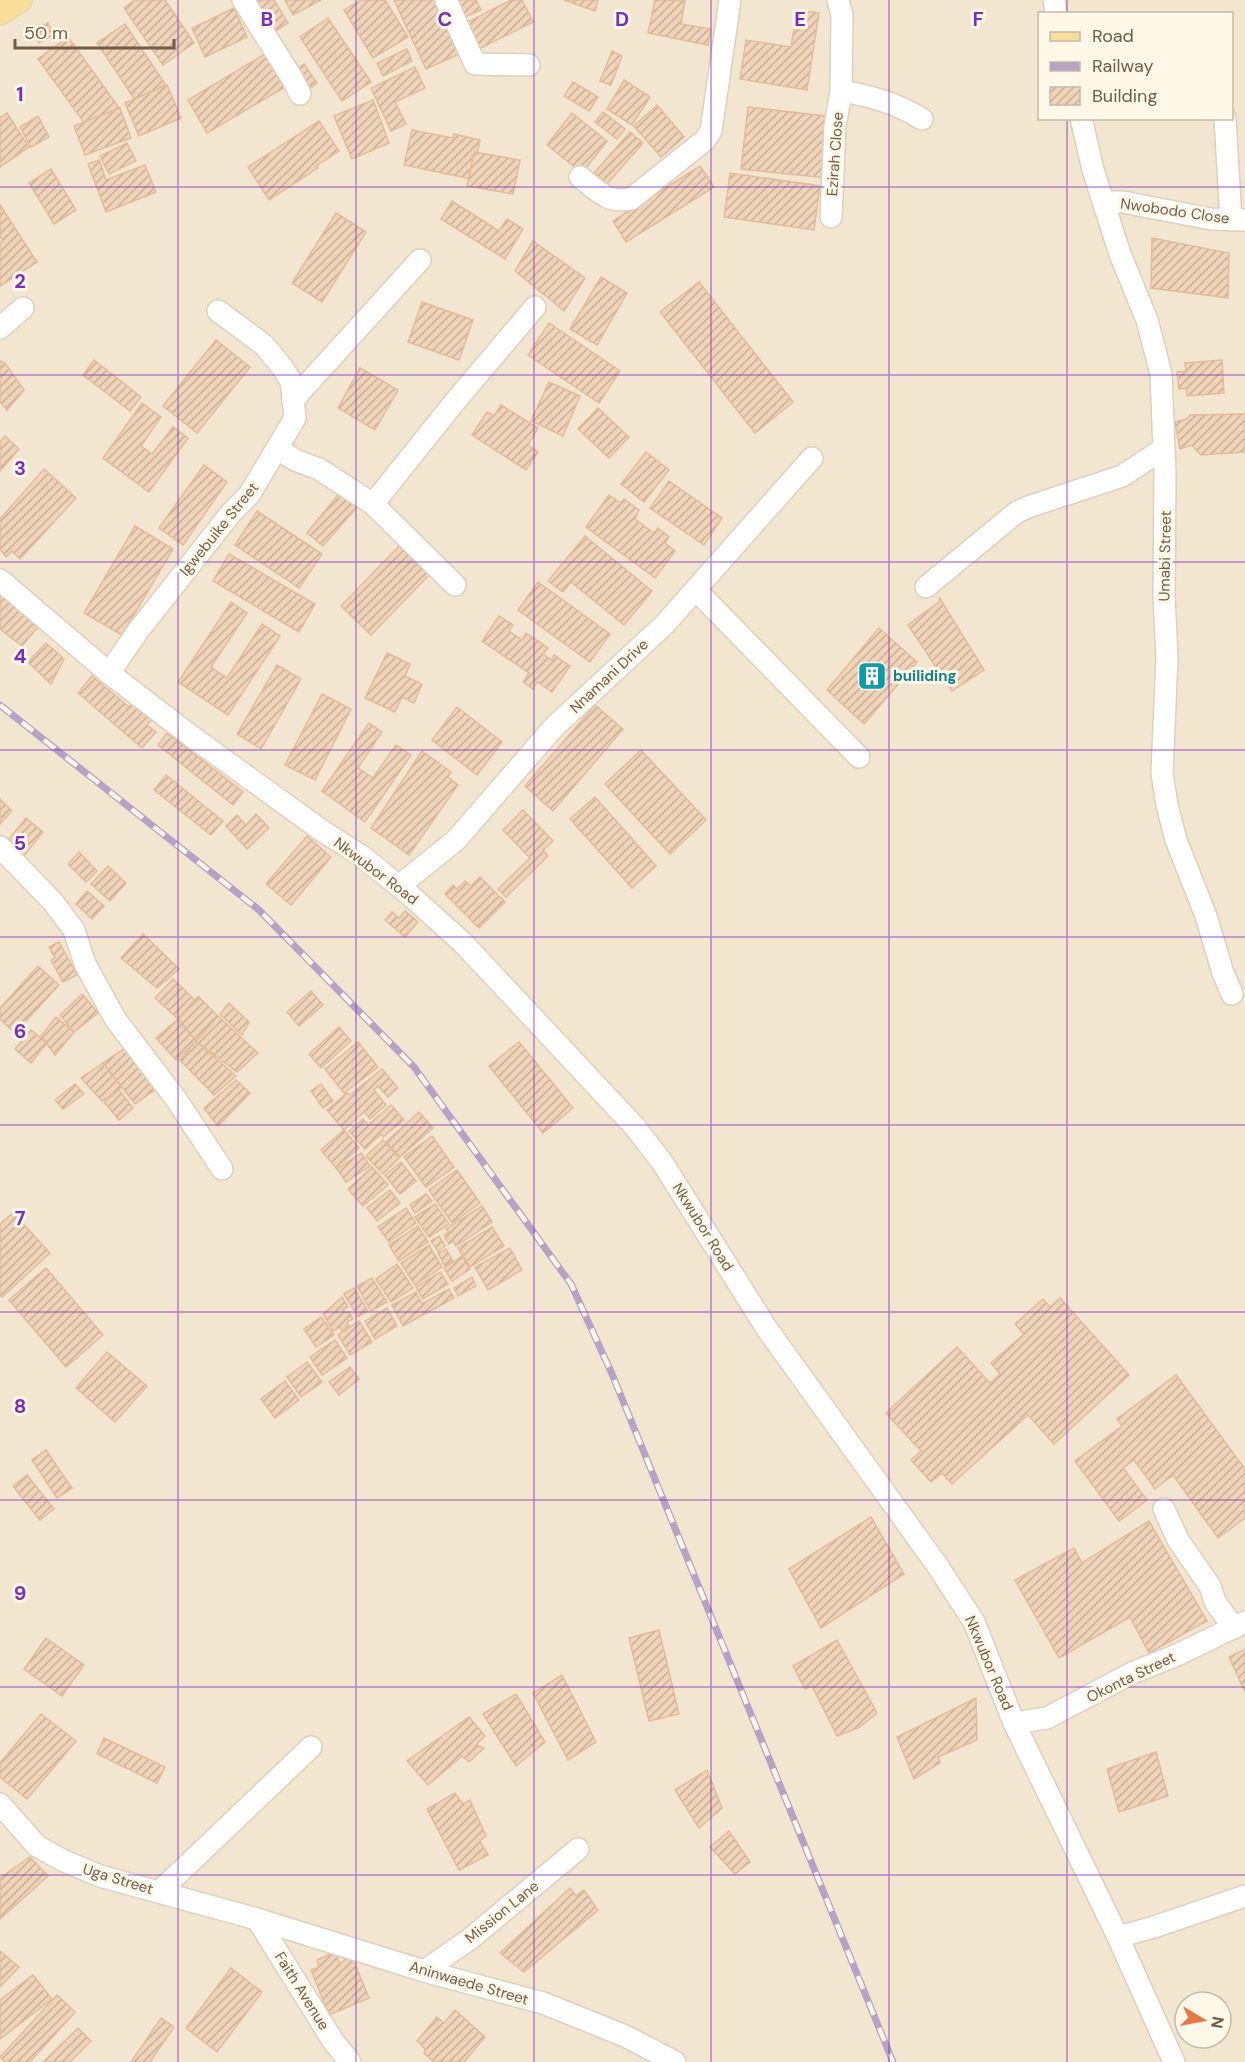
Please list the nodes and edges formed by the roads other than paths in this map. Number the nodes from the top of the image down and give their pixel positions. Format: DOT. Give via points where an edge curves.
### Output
graph roads {
  1 [pos="19,0"];
  2 [pos="243,0"];
  3 [pos="446,0"];
  4 [pos="730,0"];
  5 [pos="838,0"];
  6 [pos="0,12"];
  7 [pos="529,65"];
  8 [pos="841,91"];
  9 [pos="300,94"];
  10 [pos="922,119"];
  11 [pos="1081,120"];
  12 [pos="1226,120"];
  13 [pos="580,177"];
  14 [pos="1104,202"];
  15 [pos="831,217"];
  16 [pos="1238,220"];
  17 [pos="420,260"];
  18 [pos="536,307"];
  19 [pos="23,308"];
  20 [pos="218,311"];
  21 [pos="0,328"];
  22 [pos="293,400"];
  23 [pos="278,449"];
  24 [pos="1163,449"];
  25 [pos="812,458"];
  26 [pos="373,504"];
  27 [pos="0,580"];
  28 [pos="455,585"];
  29 [pos="926,587"];
  30 [pos="696,590"];
  31 [pos="109,673"];
  32 [pos="859,757"];
  33 [pos="0,847"];
  34 [pos="399,886"];
  35 [pos="1232,994"];
  36 [pos="222,1169"];
  37 [pos="1164,1509"];
  38 [pos="1240,1625"];
  39 [pos="1014,1723"];
  40 [pos="311,1747"];
  41 [pos="0,1804"];
  42 [pos="578,1849"];
  43 [pos="159,1892"];
  44 [pos="1245,1896"];
  45 [pos="257,1919"];
  46 [pos="1118,1937"];
  47 [pos="424,1971"];
  48 [pos="350,2062"];
  49 [pos="675,2062"];
  50 [pos="1174,2062"];
  1 -- 6 [label="main road"];
  2 -- 9 [label="street"];
  3 -- 7 [label="street" via="475,64"];
  4 -- 13 [label="street" via="711,130 705,140 631,199 617,201 606,197"];
  5 -- 8 [label="street, Ezirah Close" via="842,15"];
  8 -- 10 [label="street, Ezirah Close" via="887,100"];
  8 -- 15 [label="street, Ezirah Close"];
  11 -- 14 [label="street, Umabi Street"];
  12 -- 16 [label="street"];
  14 -- 16 [label="street, Nwobodo Close"];
  14 -- 24 [label="street, Umabi Street" via="1154,342 1161,374"];
  17 -- 22 [label="street"];
  18 -- 26 [label="street"];
  19 -- 21 [label="street"];
  20 -- 22 [label="street, Igwebuike Street" via="264,345 291,381"];
  22 -- 23 [label="street, Igwebuike Street" via="295,418"];
  23 -- 26 [label="street" via="319,469"];
  23 -- 31 [label="street, Igwebuike Street" via="249,495 231,513"];
  24 -- 29 [label="street" via="1122,476 1017,512"];
  24 -- 35 [label="street, Umabi Street" via="1167,658 1162,773 1176,840"];
  25 -- 30 [label="street, Nnamani Drive"];
  26 -- 28 [label="street"];
  27 -- 31 [label="street, Nkwubor Road"];
  30 -- 32 [label="street"];
  30 -- 34 [label="street, Nnamani Drive" via="554,727 456,840"];
  31 -- 34 [label="street, Nkwubor Road"];
  33 -- 36 [label="street" via="74,930 85,964 116,1020 176,1099"];
  34 -- 39 [label="street, Nkwubor Road" via="504,986 635,1127 662,1162 767,1329 960,1599 974,1622"];
  37 -- 38 [label="street" via="1178,1540 1210,1586 1215,1602"];
  38 -- 39 [label="street, Okonta Street" via="1132,1673 1047,1718"];
  39 -- 46 [label="street, Nkwubor Road"];
  40 -- 43 [label="street"];
  41 -- 43 [label="street, Uga Street" via="37,1846 62,1860 100,1876"];
  42 -- 47 [label="street, Mission Lane" via="470,1939"];
  43 -- 45 [label="street, Uga Street"];
  44 -- 46 [label="street"];
  45 -- 47 [label="street, Aninwaede Street"];
  45 -- 48 [label="street, Faith Avenue"];
  46 -- 50 [label="street, Nkwubor Road"];
  47 -- 49 [label="street, Aninwaede Street" via="543,2003 626,2036"];
}
